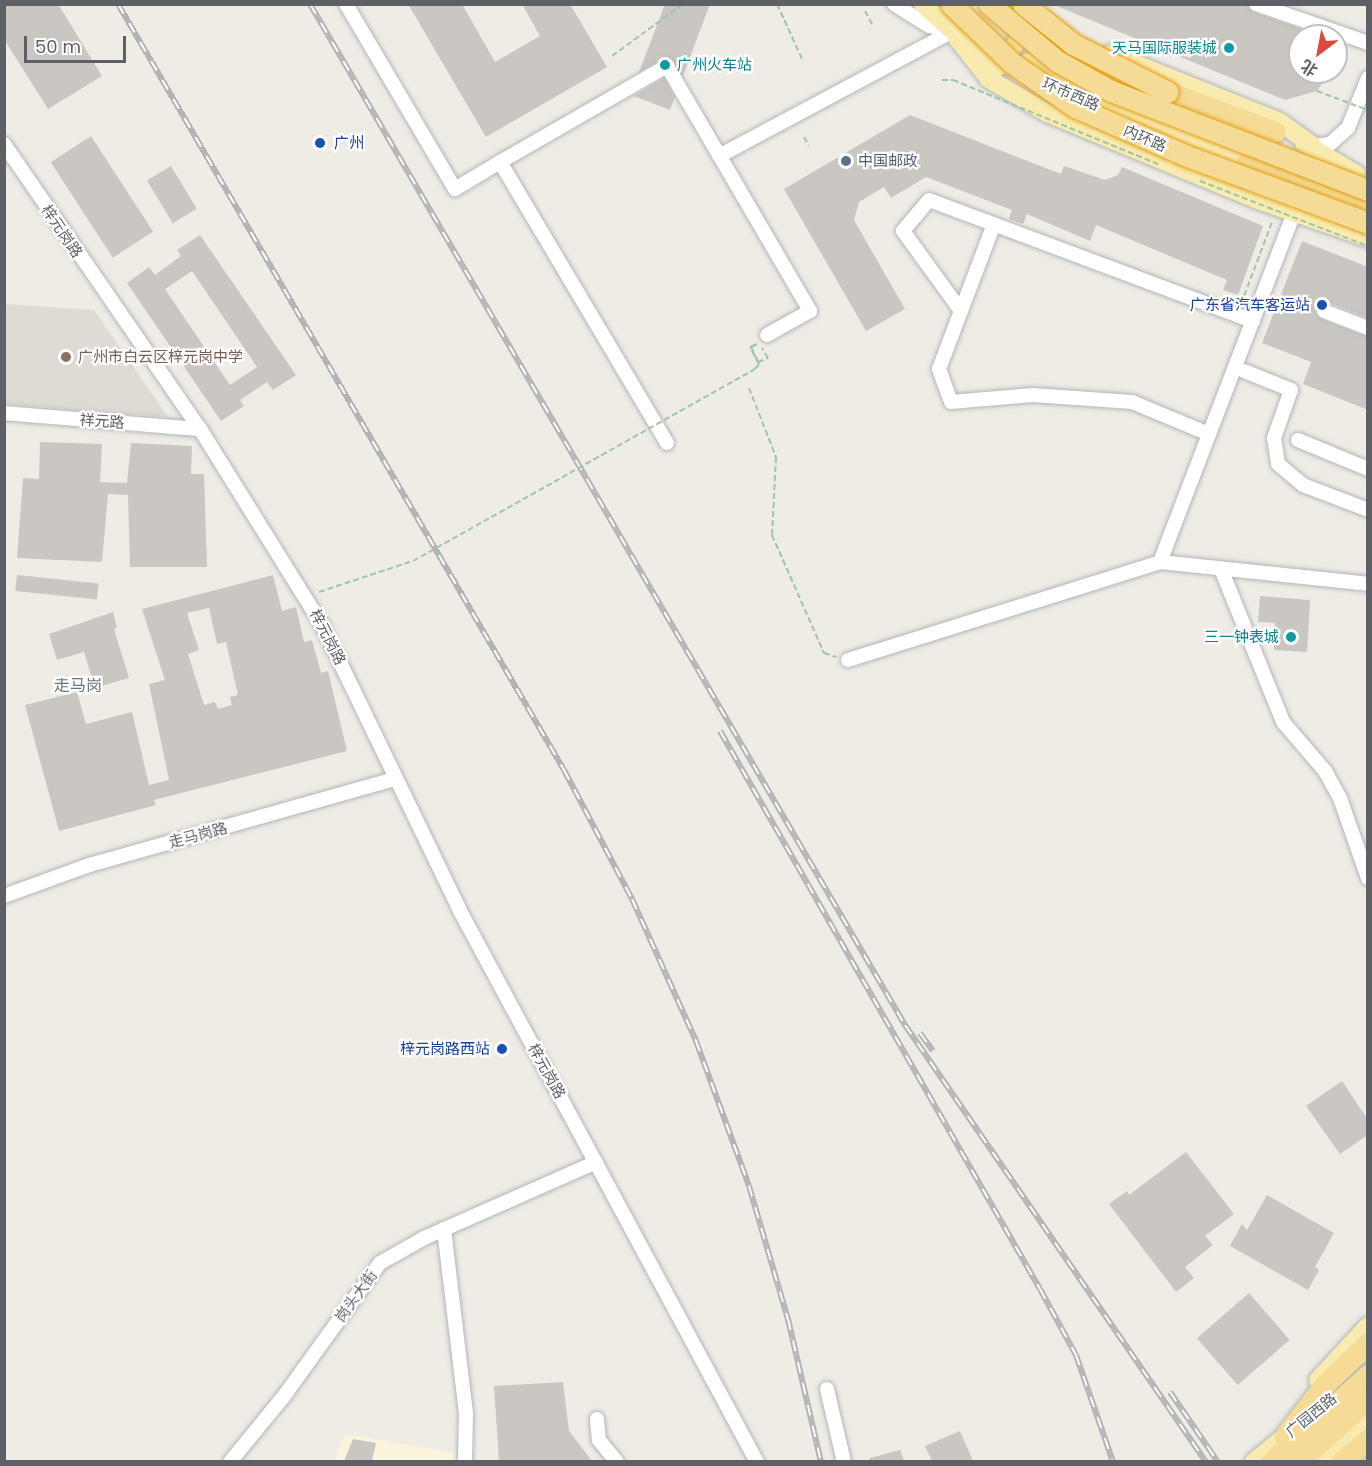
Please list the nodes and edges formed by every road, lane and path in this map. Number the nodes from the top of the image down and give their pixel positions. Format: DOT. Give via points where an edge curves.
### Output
graph roads {
  1 [pos="346,4"];
  2 [pos="683,4"];
  3 [pos="777,4"];
  4 [pos="894,4"];
  5 [pos="923,4"];
  6 [pos="951,4"];
  7 [pos="965,4"];
  8 [pos="1256,4"];
  9 [pos="1005,6"];
  10 [pos="864,11"];
  11 [pos="872,24"];
  12 [pos="1028,27"];
  13 [pos="953,31"];
  14 [pos="1368,43"];
  15 [pos="612,56"];
  16 [pos="1006,56"];
  17 [pos="803,61"];
  18 [pos="1368,78"];
  19 [pos="989,79"];
  20 [pos="942,80"];
  21 [pos="953,80"];
  22 [pos="1317,91"];
  23 [pos="1368,110"];
  24 [pos="1275,132"];
  25 [pos="804,137"];
  26 [pos="4,144"];
  27 [pos="809,146"];
  28 [pos="1313,146"];
  29 [pos="719,156"];
  30 [pos="500,162"];
  31 [pos="1247,162"];
  32 [pos="1364,181"];
  33 [pos="1368,205"];
  34 [pos="1276,211"];
  35 [pos="1295,211"];
  36 [pos="1368,211"];
  37 [pos="1368,223"];
  38 [pos="994,224"];
  39 [pos="1368,238"];
  40 [pos="1246,292"];
  41 [pos="1324,310"];
  42 [pos="961,311"];
  43 [pos="1253,321"];
  44 [pos="1368,328"];
  45 [pos="763,339"];
  46 [pos="1244,371"];
  47 [pos="750,387"];
  48 [pos="4,413"];
  49 [pos="200,429"];
  50 [pos="1209,434"];
  51 [pos="1298,440"];
  52 [pos="668,443"];
  53 [pos="1368,469"];
  54 [pos="1368,510"];
  55 [pos="1160,562"];
  56 [pos="1221,569"];
  57 [pos="1368,584"];
  58 [pos="306,597"];
  59 [pos="848,660"];
  60 [pos="393,779"];
  61 [pos="1368,878"];
  62 [pos="4,896"];
  63 [pos="596,1162"];
  64 [pos="444,1229"];
  65 [pos="1368,1326"];
  66 [pos="1368,1342"];
  67 [pos="1368,1366"];
  68 [pos="1368,1375"];
  69 [pos="827,1389"];
  70 [pos="1368,1400"];
  71 [pos="1368,1416"];
  72 [pos="597,1419"];
  73 [pos="1285,1436"];
  74 [pos="1368,1439"];
  75 [pos="230,1461"];
  76 [pos="465,1461"];
  77 [pos="617,1461"];
  78 [pos="757,1461"];
  79 [pos="844,1461"];
  80 [pos="1254,1461"];
  81 [pos="1271,1461"];
  82 [pos="1298,1461"];
  83 [pos="1318,1461"];
  84 [pos="1341,1461"];
  1 -- 30 [label="street" via="455,189"];
  2 -- 15 [label="path"];
  3 -- 17 [label="path"];
  4 -- 13 [label="street" via="929,26"];
  5 -- 13 [label="main road, 环市西路"];
  6 -- 37 [label="highway, 内环路, bridge" via="1012,63 1075,106 1187,156"];
  7 -- 16 [label="main road"];
  8 -- 14 [label="street"];
  9 -- 12 [label="main road, 环市西路"];
  9 -- 24 [label="highway, bridge" via="1168,92"];
  9 -- 28 [label="main road" via="1280,122"];
  9 -- 32 [label="highway, 内环路, bridge" via="1057,61 1111,91"];
  10 -- 11 [label="path"];
  12 -- 16 [label="main road"];
  12 -- 32 [label="main road, 环市西路" via="1122,84"];
  13 -- 16 [label="main road, 环市西路"];
  13 -- 19 [label="main road"];
  13 -- 29 [label="street"];
  16 -- 19 [label="main road"];
  16 -- 31 [label="main road, 环市西路" via="1093,103"];
  18 -- 28 [label="street" via="1348,128 1330,144"];
  19 -- 35 [label="main road" via="1072,125 1258,200"];
  20 -- 21 [label="path"];
  22 -- 23 [label="path, bridge"];
  24 -- 28 [label="main road"];
  25 -- 27 [label="path"];
  26 -- 49 [label="street, 梓元岗路"];
  28 -- 32 [label="main road"];
  29 -- 30 [label="street" via="667,66"];
  29 -- 45 [label="street" via="810,311"];
  30 -- 52 [label="street"];
  31 -- 33 [label="highway"];
  31 -- 36 [label="main road, 环市西路"];
  34 -- 40 [label="path"];
  35 -- 39 [label="main road"];
  35 -- 43 [label="street"];
  38 -- 42 [label="street"];
  38 -- 42 [label="street" via="929,200 903,231"];
  38 -- 43 [label="street"];
  41 -- 44 [label="street"];
  42 -- 50 [label="street" via="939,369 951,402 1033,395 1132,402"];
  43 -- 50 [label="street"];
  45 -- 45 [label="path" via="768,358 758,362 751,347"];
  45 -- 58 [label="path, bridge" via="750,347 759,364 755,369 413,561"];
  46 -- 54 [label="street" via="1291,390 1274,438 1275,454 1285,471 1303,485"];
  47 -- 59 [label="path" via="776,457 772,535 824,653"];
  48 -- 49 [label="street, 祥元路"];
  49 -- 58 [label="street, 梓元岗路"];
  50 -- 55 [label="street"];
  51 -- 53 [label="street"];
  55 -- 56 [label="street"];
  55 -- 59 [label="street"];
  56 -- 57 [label="street"];
  56 -- 61 [label="street" via="1283,722 1326,771 1340,798"];
  58 -- 60 [label="street, 梓元岗路" via="334,648"];
  60 -- 62 [label="street, 走马岗路" via="89,865"];
  60 -- 63 [label="street, 梓元岗路"];
  63 -- 64 [label="street, 岗头大街"];
  63 -- 78 [label="street, 梓元岗路"];
  64 -- 75 [label="street, 岗头大街" via="380,1263 284,1396"];
  64 -- 76 [label="street" via="465,1413"];
  65 -- 73 [label="main road" via="1328,1367"];
  66 -- 73 [label="highway" via="1326,1383"];
  67 -- 73 [label="main road, 广园西路"];
  68 -- 81 [label="highway"];
  69 -- 79 [label="street"];
  70 -- 82 [label="highway"];
  71 -- 83 [label="main road"];
  72 -- 77 [label="street" via="599,1440"];
  73 -- 80 [label="main road, 广园西路"];
  74 -- 84 [label="highway"];
}
